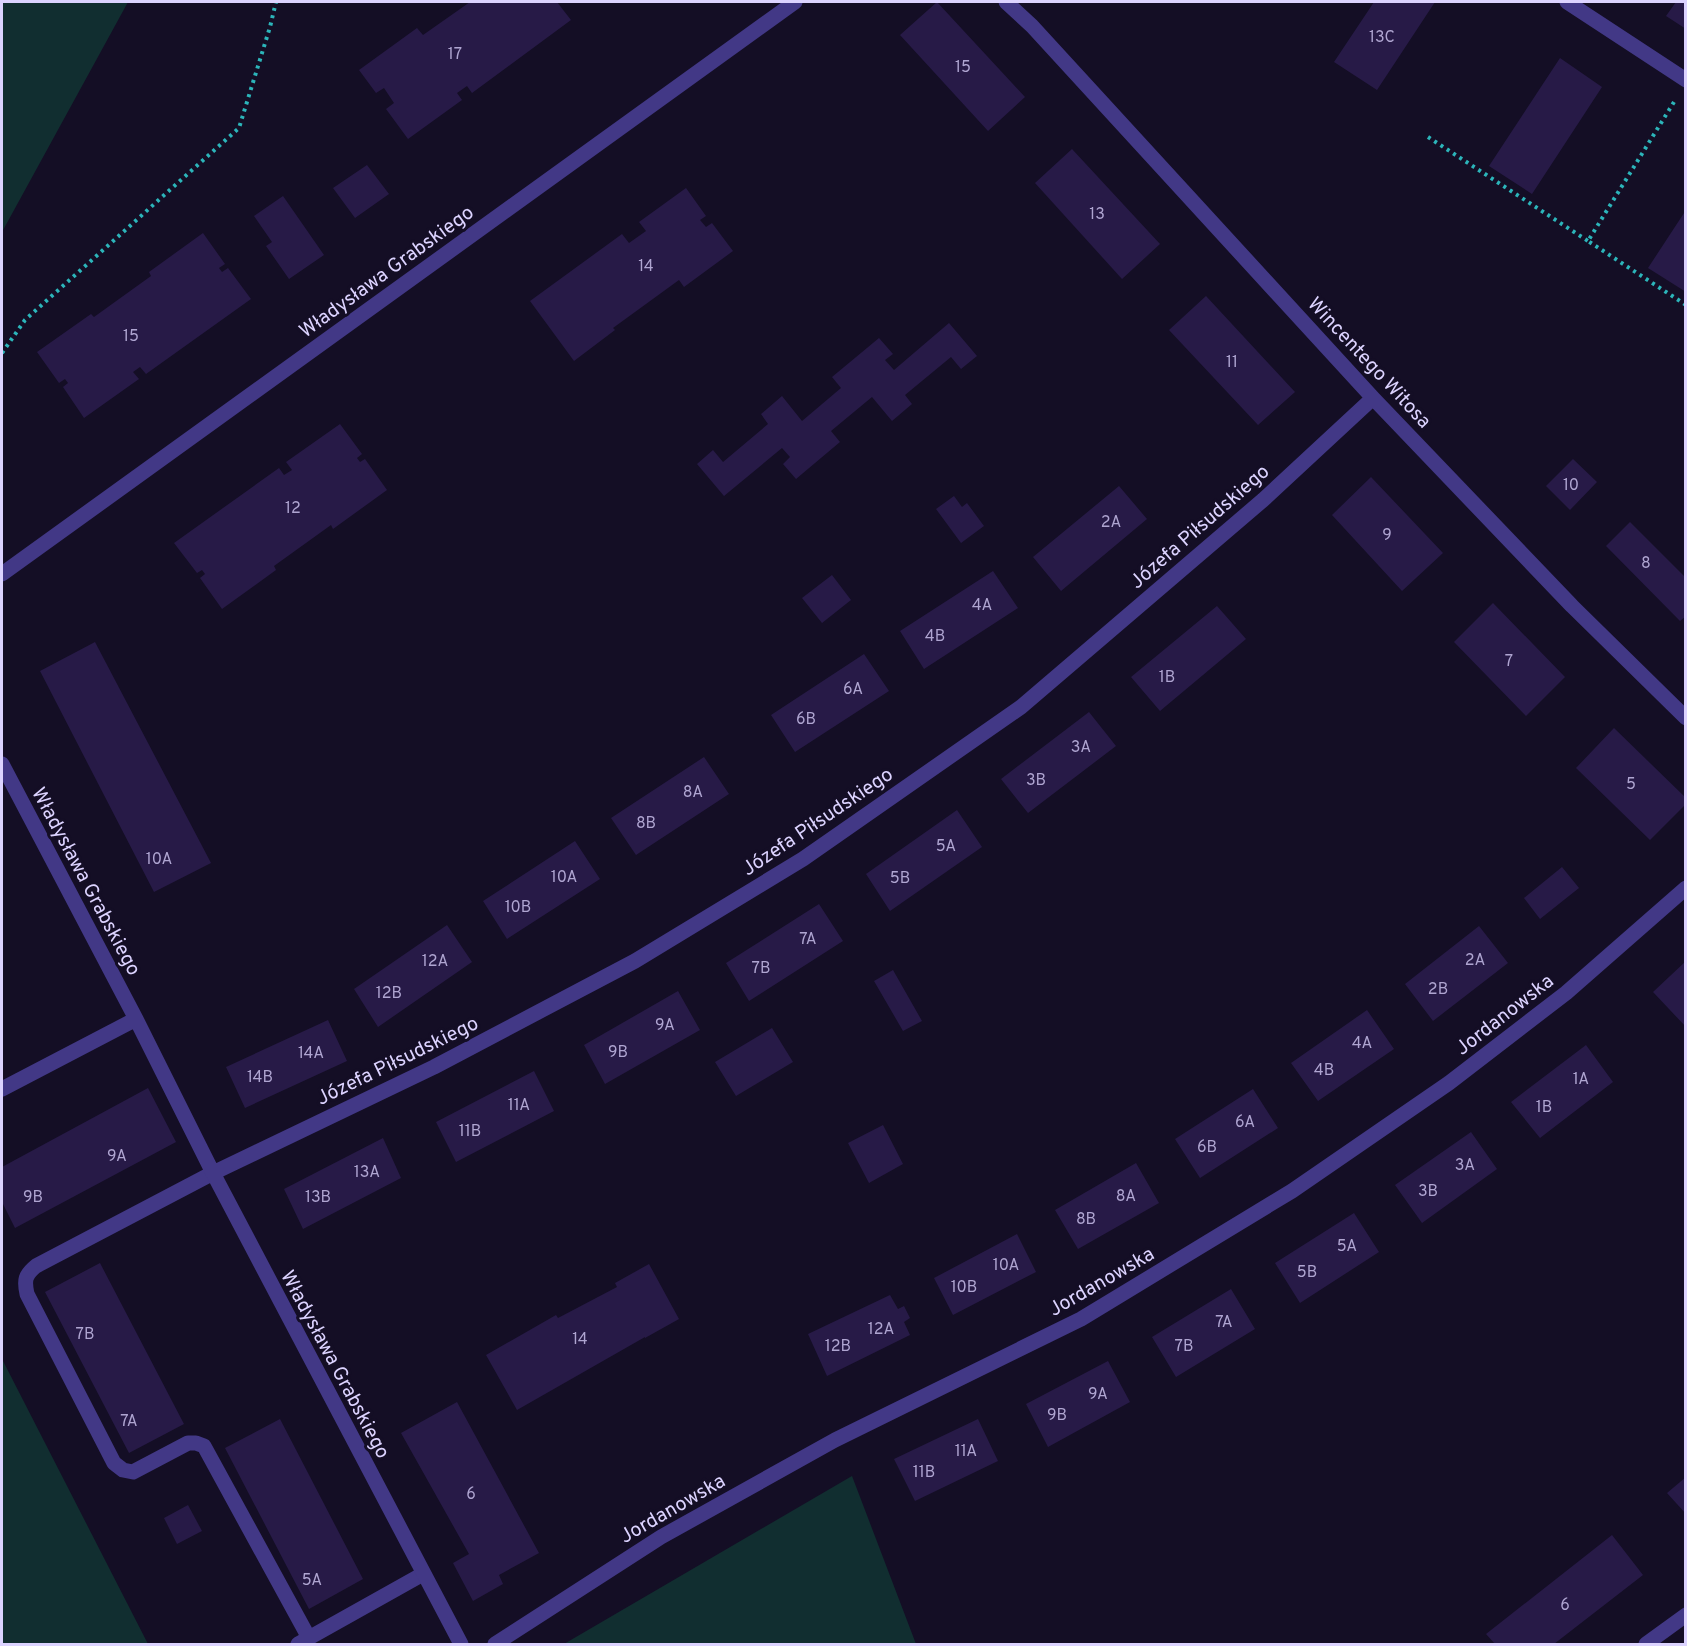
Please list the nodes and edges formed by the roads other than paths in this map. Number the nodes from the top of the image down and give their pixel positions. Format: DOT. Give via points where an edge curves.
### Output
graph roads {
  1 [pos="795,2"];
  2 [pos="1006,2"];
  3 [pos="1019,2"];
  4 [pos="1567,2"];
  5 [pos="1032,26"];
  6 [pos="1682,87"];
  7 [pos="1373,398"];
  8 [pos="2,574"];
  9 [pos="1684,714"];
  10 [pos="2,764"];
  11 [pos="1683,896"];
  12 [pos="136,1018"];
  13 [pos="2,1089"];
  14 [pos="213,1173"];
  15 [pos="423,1574"];
  16 [pos="1686,1615"];
  17 [pos="303,1641"];
  18 [pos="461,1644"];
  19 [pos="495,1644"];
  20 [pos="1646,1644"];
  1 -- 8 [label="street, Władysława Grabskiego"];
  2 -- 5 [label="street, Wincentego Witosa"];
  3 -- 5 [label="street, Wincentego Witosa"];
  4 -- 6 [label="street"];
  5 -- 7 [label="street, Wincentego Witosa"];
  7 -- 9 [label="street, Wincentego Witosa" via="1572,606"];
  7 -- 14 [label="street, Józefa Piłsudskiego" via="1263,500 1021,707 803,859 635,961 434,1066"];
  10 -- 12 [label="street, Władysława Grabskiego"];
  11 -- 19 [label="street, Jordanowska" via="1449,1083 1292,1191 1081,1319 835,1440 661,1537"];
  12 -- 13 [label="street"];
  12 -- 14 [label="street, Władysława Grabskiego"];
  14 -- 15 [label="street, Władysława Grabskiego"];
  14 -- 17 [label="street" via="36,1266 28,1272 27,1294 114,1463 133,1472 189,1443 204,1446"];
  15 -- 17 [label="street"];
  15 -- 18 [label="street, Władysława Grabskiego"];
  16 -- 20 [label="street"];
}
